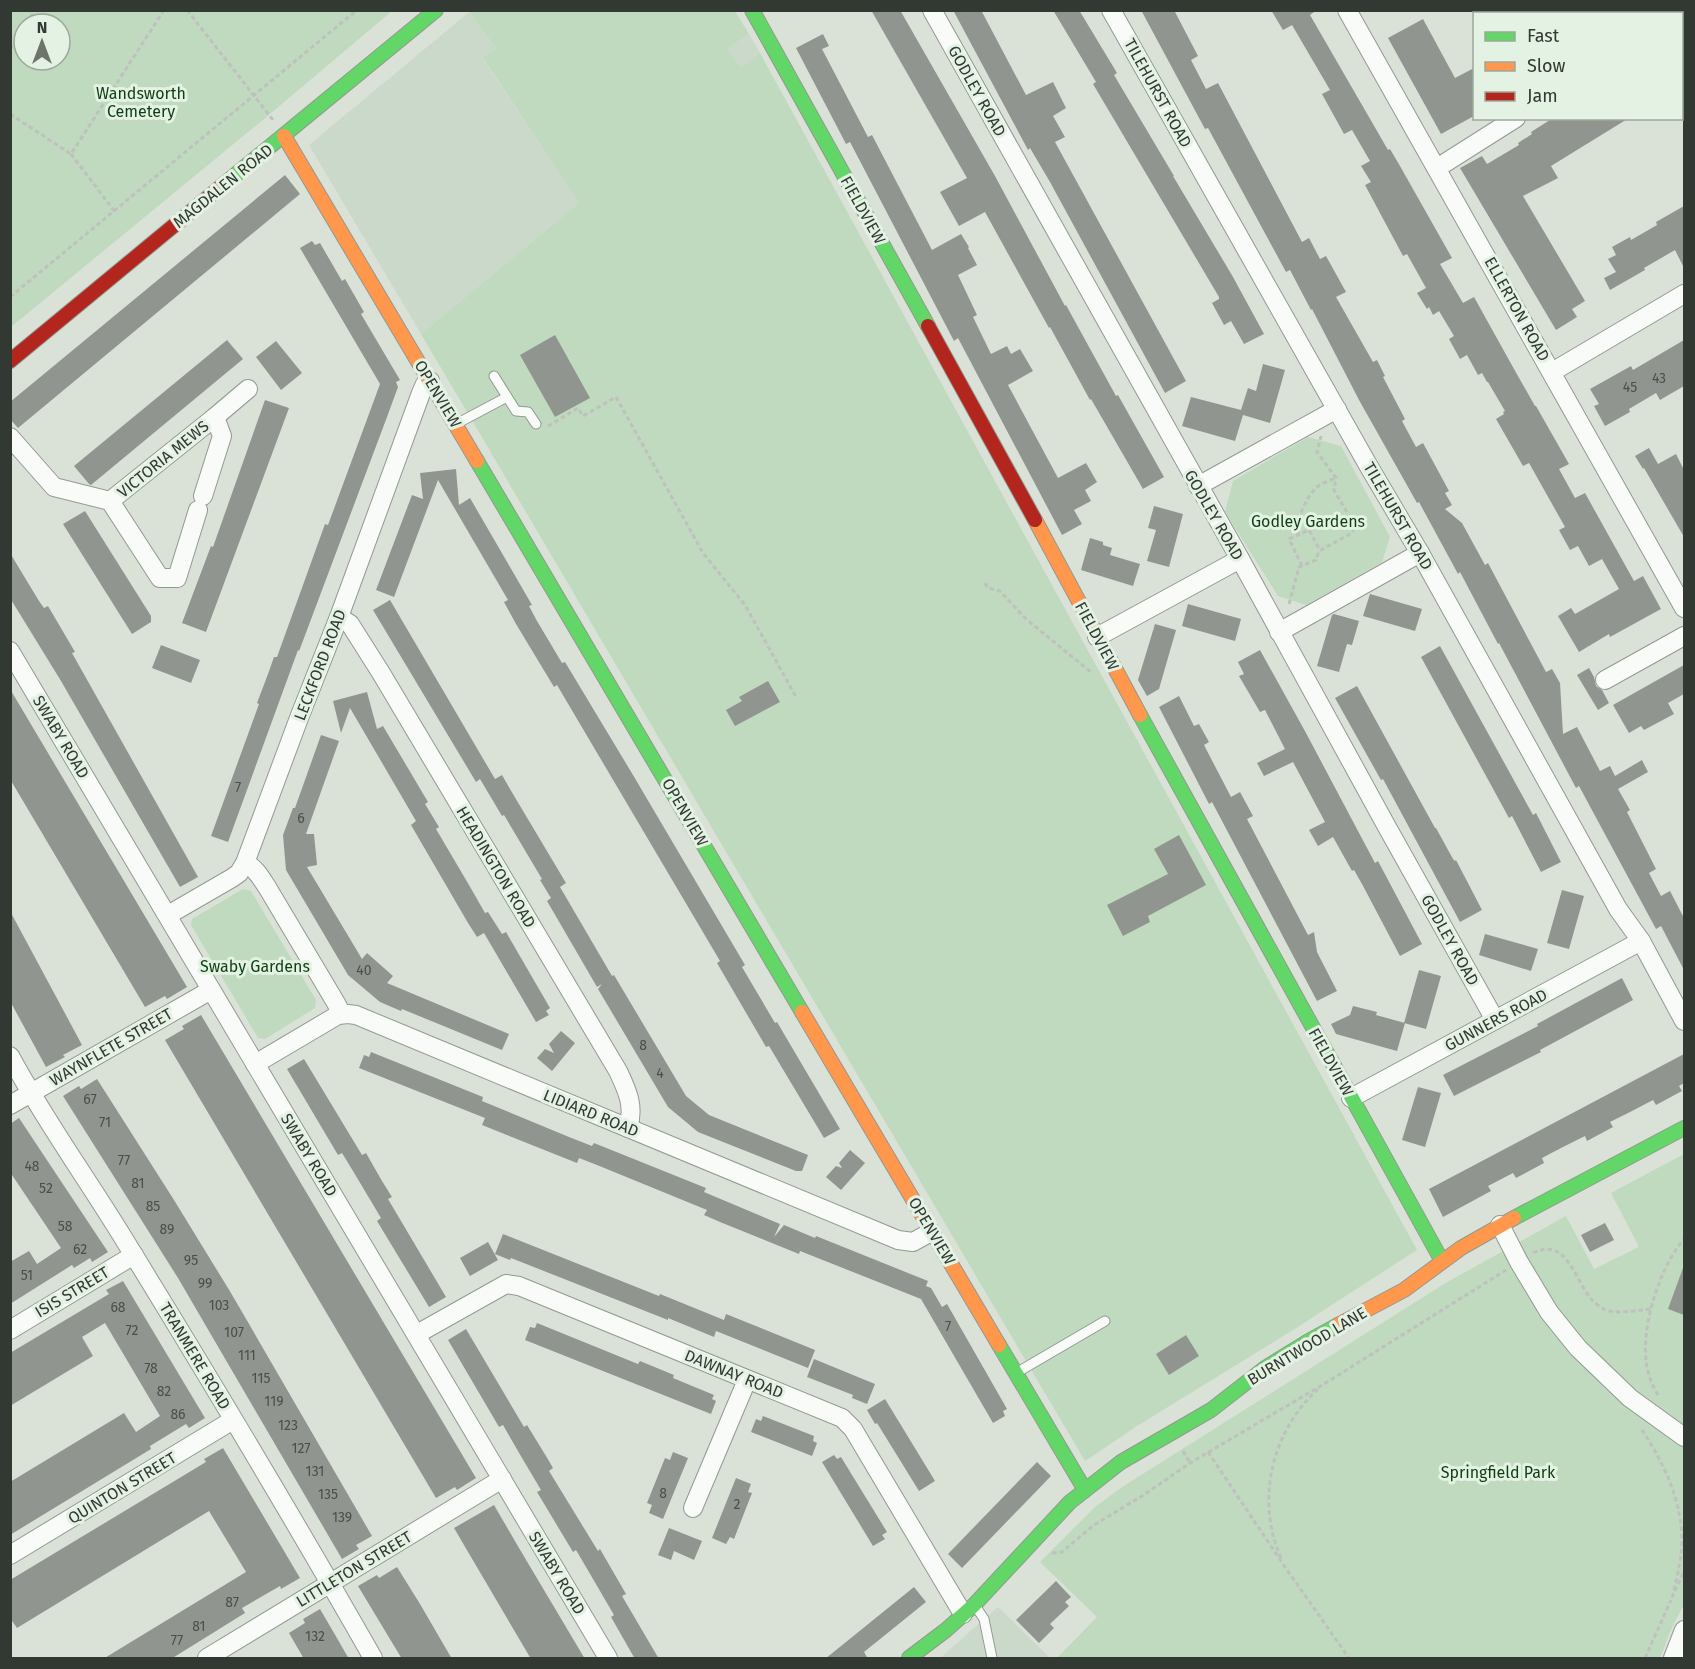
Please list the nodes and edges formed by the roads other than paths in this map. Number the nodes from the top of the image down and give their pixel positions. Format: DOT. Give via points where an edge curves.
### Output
graph roads {
  1 [pos="436,10"];
  2 [pos="752,10"];
  3 [pos="932,10"];
  4 [pos="1112,10"];
  5 [pos="1347,10"];
  6 [pos="1513,120"];
  7 [pos="284,136"];
  8 [pos="1437,168"];
  9 [pos="1684,294"];
  10 [pos="10,361"];
  11 [pos="1552,372"];
  12 [pos="494,376"];
  13 [pos="430,381"];
  14 [pos="248,388"];
  15 [pos="507,397"];
  16 [pos="1337,409"];
  17 [pos="215,417"];
  18 [pos="456,424"];
  19 [pos="536,424"];
  20 [pos="10,437"];
  21 [pos="1198,486"];
  22 [pos="110,501"];
  23 [pos="1420,553"];
  24 [pos="1240,559"];
  25 [pos="1684,604"];
  26 [pos="339,617"];
  27 [pos="1280,632"];
  28 [pos="1684,636"];
  29 [pos="1097,637"];
  30 [pos="10,651"];
  31 [pos="1605,680"];
  32 [pos="245,864"];
  33 [pos="168,915"];
  34 [pos="1641,941"];
  35 [pos="211,990"];
  36 [pos="338,1015"];
  37 [pos="1495,1020"];
  38 [pos="1684,1021"];
  39 [pos="10,1056"];
  40 [pos="255,1064"];
  41 [pos="31,1093"];
  42 [pos="1351,1098"];
  43 [pos="10,1105"];
  44 [pos="628,1128"];
  45 [pos="1684,1128"];
  46 [pos="1500,1225"];
  47 [pos="931,1232"];
  48 [pos="134,1255"];
  49 [pos="1442,1261"];
  50 [pos="1105,1321"];
  51 [pos="1338,1326"];
  52 [pos="10,1330"];
  53 [pos="417,1334"];
  54 [pos="1336,1342"];
  55 [pos="1016,1373"];
  56 [pos="1251,1379"];
  57 [pos="1268,1379"];
  58 [pos="747,1380"];
  59 [pos="1222,1402"];
  60 [pos="233,1420"];
  61 [pos="1684,1437"];
  62 [pos="1140,1452"];
  63 [pos="502,1479"];
  64 [pos="1084,1490"];
  65 [pos="693,1508"];
  66 [pos="10,1555"];
  67 [pos="330,1583"];
  68 [pos="968,1609"];
  69 [pos="1684,1630"];
  70 [pos="207,1659"];
  71 [pos="374,1659"];
  72 [pos="608,1659"];
  73 [pos="909,1659"];
  74 [pos="992,1659"];
  75 [pos="1672,1659"];
  1 -- 7 [label="street, MAGDALEN ROAD"];
  2 -- 29 [label="street, FIELDVIEW"];
  3 -- 21 [label="street, GODLEY ROAD"];
  4 -- 16 [label="street, TILEHURST ROAD"];
  5 -- 8 [label="street, ELLERTON ROAD"];
  6 -- 8 [label="street"];
  7 -- 10 [label="street, MAGDALEN ROAD"];
  7 -- 13 [label="street, OPENVIEW"];
  8 -- 11 [label="street, ELLERTON ROAD"];
  9 -- 11 [label="street"];
  11 -- 25 [label="street, ELLERTON ROAD"];
  12 -- 15 [label="lane"];
  13 -- 18 [label="street, OPENVIEW"];
  13 -- 26 [label="street, LECKFORD ROAD" via="421,393"];
  14 -- 17 [label="street, VICTORIA MEWS"];
  15 -- 18 [label="lane"];
  15 -- 19 [label="lane" via="516,411 528,412"];
  16 -- 21 [label="street"];
  16 -- 23 [label="street, TILEHURST ROAD"];
  17 -- 22 [label="street, VICTORIA MEWS"];
  17 -- 22 [label="street, VICTORIA MEWS" via="222,436 177,578 160,578"];
  18 -- 47 [label="street, OPENVIEW"];
  20 -- 22 [label="street, VICTORIA MEWS" via="54,487"];
  21 -- 24 [label="street, GODLEY ROAD"];
  23 -- 27 [label="street"];
  23 -- 34 [label="street, TILEHURST ROAD" via="1618,909"];
  24 -- 27 [label="street, GODLEY ROAD"];
  24 -- 29 [label="street"];
  26 -- 32 [label="street, LECKFORD ROAD"];
  26 -- 44 [label="street, HEADINGTON ROAD" via="350,624 381,673 618,1071 629,1093 632,1118"];
  27 -- 37 [label="street, GODLEY ROAD"];
  28 -- 31 [label="street"];
  29 -- 42 [label="street, FIELDVIEW"];
  30 -- 33 [label="street, SWABY ROAD"];
  32 -- 33 [label="street, LECKFORD ROAD" via="232,878"];
  32 -- 36 [label="street" via="255,870 267,887 336,1003"];
  33 -- 35 [label="street, SWABY ROAD"];
  34 -- 37 [label="street, GUNNERS ROAD"];
  34 -- 38 [label="street, TILEHURST ROAD"];
  35 -- 40 [label="street, SWABY ROAD"];
  35 -- 41 [label="street, WAYNFLETE STREET"];
  36 -- 40 [label="street"];
  36 -- 44 [label="street, LIDIARD ROAD" via="356,1016"];
  37 -- 42 [label="street, GUNNERS ROAD"];
  39 -- 41 [label="street, TRANMERE ROAD"];
  40 -- 53 [label="street, SWABY ROAD"];
  41 -- 43 [label="street, WAYNFLETE STREET"];
  41 -- 48 [label="street, TRANMERE ROAD"];
  42 -- 49 [label="street, FIELDVIEW"];
  44 -- 47 [label="street, LIDIARD ROAD" via="898,1240 913,1242"];
  45 -- 46 [label="street, BURNTWOOD LANE"];
  46 -- 49 [label="street, BURNTWOOD LANE"];
  46 -- 61 [label="street" via="1549,1312 1578,1348 1630,1398"];
  47 -- 55 [label="street, OPENVIEW"];
  48 -- 52 [label="street, ISIS STREET"];
  48 -- 60 [label="street, TRANMERE ROAD"];
  49 -- 51 [label="street, BURNTWOOD LANE" via="1404,1290"];
  50 -- 55 [label="lane"];
  51 -- 54 [label="street"];
  51 -- 56 [label="street, BURNTWOOD LANE"];
  53 -- 58 [label="street, DAWNAY ROAD" via="506,1284"];
  53 -- 63 [label="street, SWABY ROAD"];
  55 -- 64 [label="street, OPENVIEW"];
  56 -- 57 [label="street"];
  56 -- 59 [label="street, BURNTWOOD LANE"];
  58 -- 65 [label="street"];
  58 -- 68 [label="street, DAWNAY ROAD" via="848,1422"];
  59 -- 62 [label="street, BURNTWOOD LANE"];
  59 -- 62 [label="street" via="1198,1402 1146,1436"];
  60 -- 66 [label="street, QUINTON STREET"];
  60 -- 67 [label="street, TRANMERE ROAD"];
  62 -- 64 [label="street, BURNTWOOD LANE"];
  63 -- 67 [label="street, LITTLETON STREET"];
  63 -- 72 [label="street, SWABY ROAD"];
  64 -- 68 [label="street, BURNTWOOD LANE"];
  67 -- 70 [label="street, LITTLETON STREET"];
  67 -- 71 [label="street, TRANMERE ROAD"];
  68 -- 73 [label="street, BURNTWOOD LANE"];
  68 -- 74 [label="lane" via="984,1619"];
  69 -- 75 [label="street"];
}
